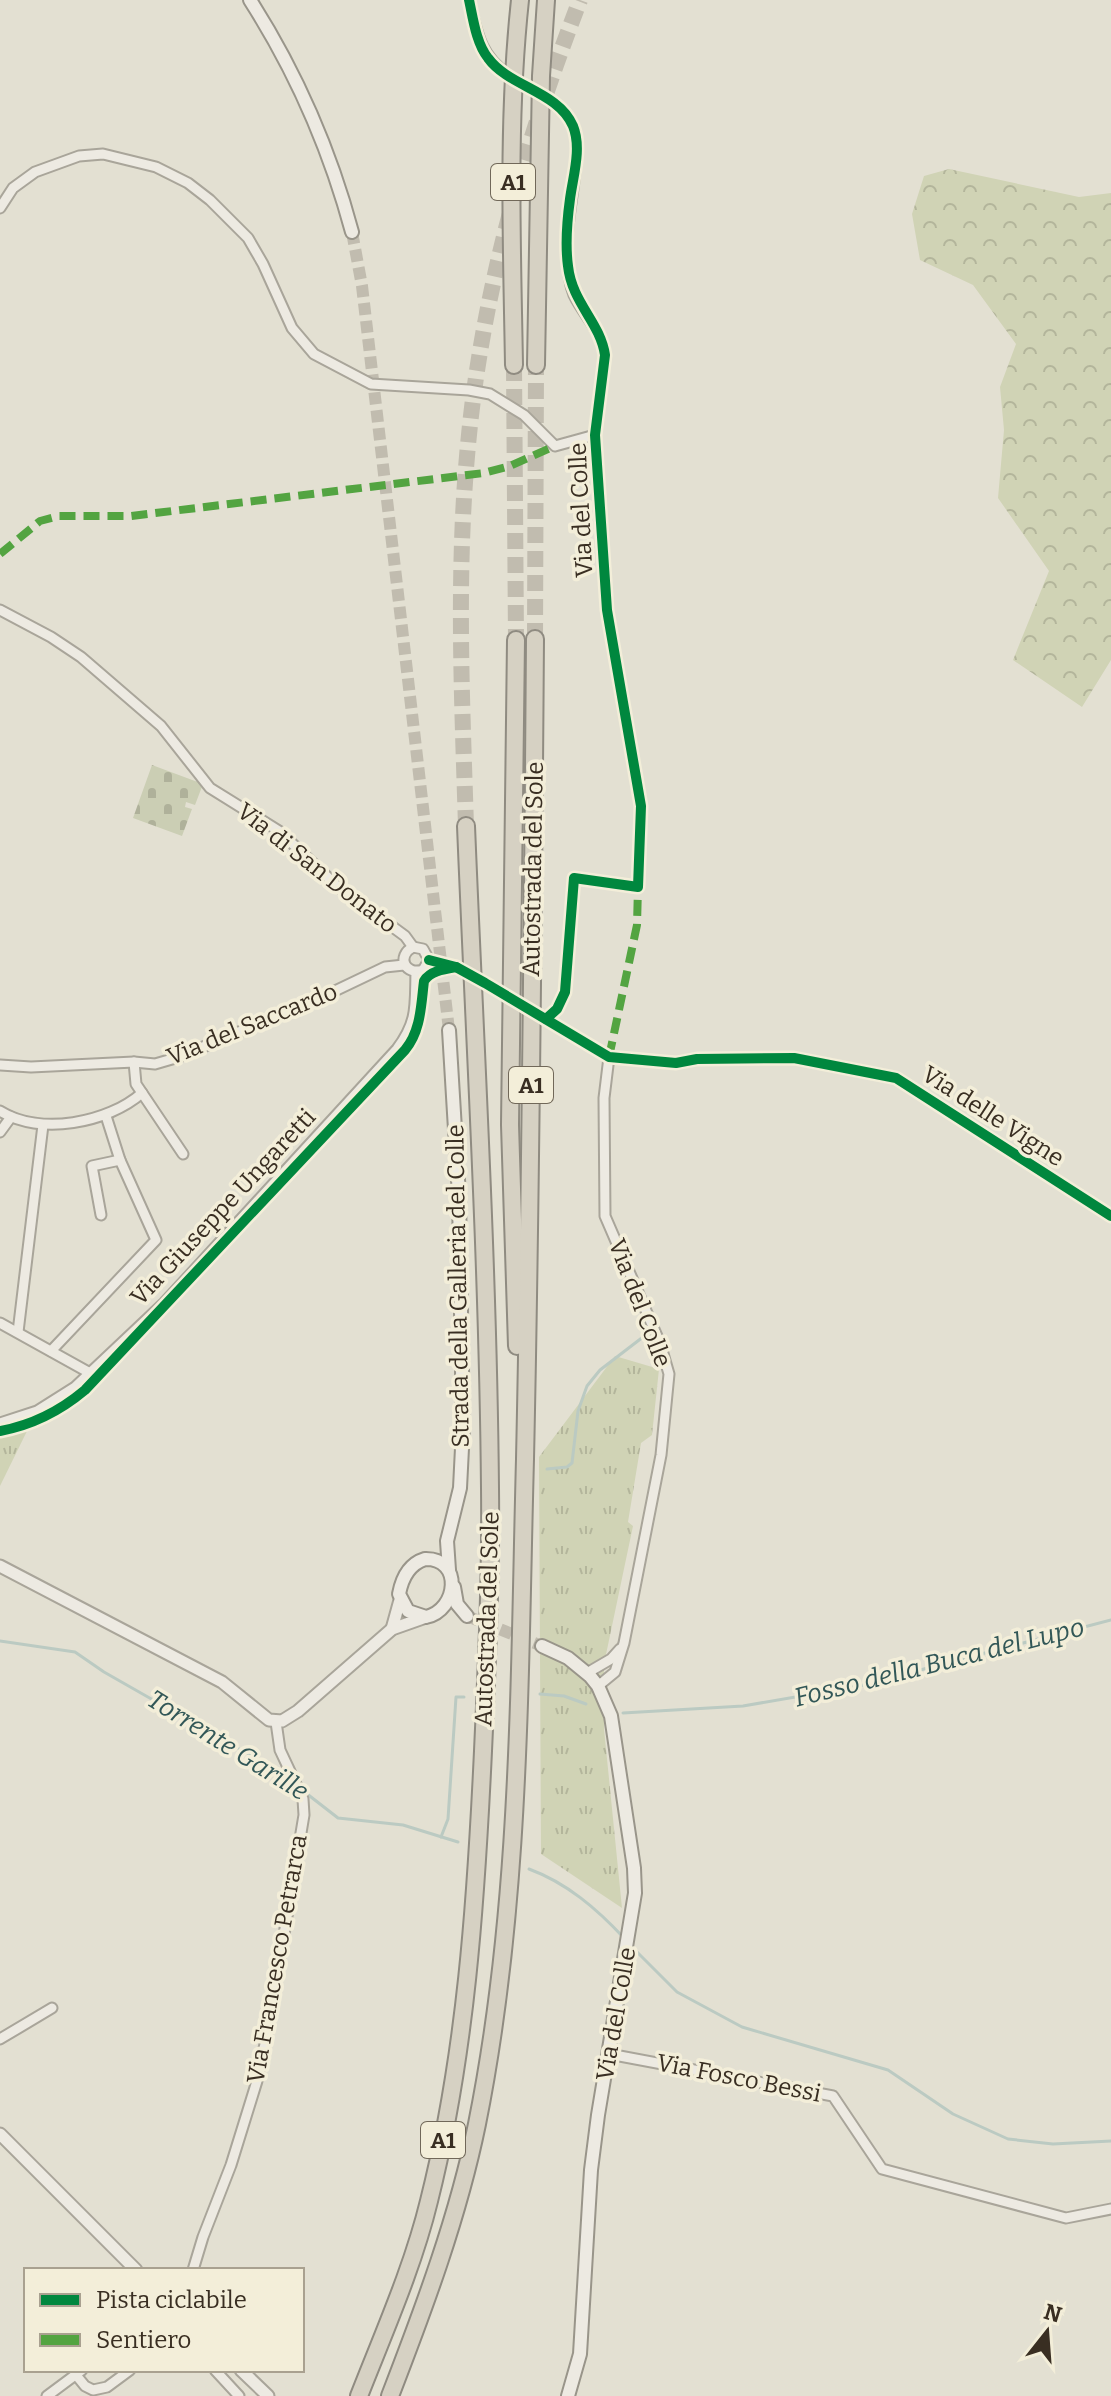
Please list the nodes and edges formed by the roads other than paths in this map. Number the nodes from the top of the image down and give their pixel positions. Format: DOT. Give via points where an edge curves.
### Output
graph roads {
  1 [pos="250,0"];
  2 [pos="469,0"];
  3 [pos="520,0"];
  4 [pos="546,0"];
  5 [pos="510,76"];
  6 [pos="549,101"];
  7 [pos="0,208"];
  8 [pos="352,232"];
  9 [pos="514,365"];
  10 [pos="536,365"];
  11 [pos="595,435"];
  12 [pos="0,610"];
  13 [pos="535,639"];
  14 [pos="516,640"];
  15 [pos="466,826"];
  16 [pos="413,947"];
  17 [pos="429,960"];
  18 [pos="404,965"];
  19 [pos="456,967"];
  20 [pos="416,972"];
  21 [pos="485,983"];
  22 [pos="501,992"];
  23 [pos="449,1030"];
  24 [pos="609,1057"];
  25 [pos="134,1062"];
  26 [pos="0,1065"];
  27 [pos="142,1093"];
  28 [pos="0,1111"];
  29 [pos="106,1116"];
  30 [pos="11,1117"];
  31 [pos="43,1125"];
  32 [pos="0,1132"];
  33 [pos="183,1154"];
  34 [pos="120,1160"];
  35 [pos="101,1215"];
  36 [pos="1111,1216"];
  37 [pos="0,1323"];
  38 [pos="18,1332"];
  39 [pos="51,1351"];
  40 [pos="90,1373"];
  41 [pos="0,1423"];
  42 [pos="523,1532"];
  43 [pos="447,1541"];
  44 [pos="425,1559"];
  45 [pos="0,1566"];
  46 [pos="449,1570"];
  47 [pos="453,1585"];
  48 [pos="400,1600"];
  49 [pos="432,1615"];
  50 [pos="392,1629"];
  51 [pos="624,1643"];
  52 [pos="542,1646"];
  53 [pos="587,1673"];
  54 [pos="598,1686"];
  55 [pos="276,1722"];
  56 [pos="52,2008"];
  57 [pos="0,2039"];
  58 [pos="609,2054"];
  59 [pos="0,2134"];
  60 [pos="1111,2209"];
  61 [pos="134,2267"];
  62 [pos="194,2268"];
  63 [pos="79,2372"];
  64 [pos="127,2372"];
  65 [pos="217,2372"];
  66 [pos="243,2372"];
  67 [pos="47,2396"];
  68 [pos="239,2396"];
  69 [pos="268,2396"];
  70 [pos="359,2396"];
  71 [pos="390,2396"];
  72 [pos="568,2396"];
  1 -- 8 [label="main road" via="310,113 339,182"];
  2 -- 5 [label="street" via="487,58"];
  3 -- 9 [label="highway, A1" via="513,117"];
  4 -- 10 [label="highway, A1"];
  6 -- 11 [label="street, Via del Colle" via="574,128 568,267 574,294 604,344"];
  7 -- 11 [label="street" via="13,188 35,172 79,156 103,154 156,167 188,183 230,218 263,264 292,328 314,354 339,370 371,384 490,394 524,415 555,446"];
  11 -- 24 [label="street, Via del Colle" via="607,610 641,806 638,887 574,878 565,992 557,1009 543,1018"];
  12 -- 16 [label="street, Via di San Donato" via="81,657 161,726 210,788 279,831"];
  13 -- 42 [label="highway, Autostrada del Sole / A1"];
  14 -- 42 [label="highway, Autostrada del Sole / A1" via="510,1125"];
  15 -- 70 [label="highway, Autostrada del Sole / A1" via="490,1490 476,1872 449,2114 428,2206"];
  16 -- 17 [label="street" via="423,949"];
  16 -- 18 [label="street" via="404,954"];
  17 -- 19 [label="street"];
  17 -- 20 [label="street"];
  18 -- 20 [label="street"];
  18 -- 25 [label="street, Via del Saccardo" via="385,967 179,1057 155,1064"];
  20 -- 40 [label="street, Via Giuseppe Ungaretti" via="415,1018 397,1049 164,1303"];
  21 -- 22 [label="street"];
  23 -- 43 [label="main road, Strada della Galleria del Colle" via="459,1196 463,1428 460,1488"];
  24 -- 36 [label="street, Via delle Vigne" via="676,1063 794,1058 896,1078"];
  24 -- 51 [label="street, Via del Colle" via="605,1216 669,1374 661,1455"];
  25 -- 26 [label="street, Via del Saccardo"];
  25 -- 27 [label="street"];
  27 -- 29 [label="street"];
  27 -- 33 [label="street"];
  28 -- 30 [label="street"];
  29 -- 31 [label="street"];
  29 -- 34 [label="street"];
  30 -- 31 [label="street"];
  30 -- 32 [label="street"];
  31 -- 38 [label="street"];
  34 -- 35 [label="street" via="92,1166"];
  34 -- 39 [label="street" via="156,1240"];
  37 -- 38 [label="street"];
  38 -- 39 [label="street"];
  39 -- 40 [label="street"];
  40 -- 41 [label="street, Via Giuseppe Ungaretti" via="45,1408"];
  42 -- 71 [label="highway, Autostrada del Sole / A1" via="515,1828 502,1968 477,2126 419,2322"];
  43 -- 44 [label="main road"];
  43 -- 46 [label="main road, Strada della Galleria del Colle"];
  44 -- 46 [label="main road" via="439,1561"];
  44 -- 48 [label="main road" via="407,1571"];
  45 -- 55 [label="street" via="222,1682"];
  46 -- 47 [label="main road"];
  47 -- 49 [label="main road" via="447,1602"];
  47 -- 49 [label="main road" via="457,1604 467,1616"];
  48 -- 49 [label="main road" via="413,1615"];
  48 -- 50 [label="street"];
  49 -- 50 [label="street"];
  50 -- 55 [label="street" via="298,1711"];
  51 -- 53 [label="street" via="611,1659"];
  51 -- 54 [label="street, Via del Colle" via="615,1672"];
  52 -- 53 [label="main road"];
  53 -- 54 [label="main road"];
  54 -- 58 [label="main road, Via del Colle" via="611,1716 634,1868 632,1916"];
  55 -- 62 [label="street, Via Francesco Petrarca" via="280,1750 303,1799 304,1815 257,2081"];
  56 -- 57 [label="street"];
  58 -- 60 [label="street, Via Fosco Bessi" via="833,2096 882,2169 1066,2218"];
  58 -- 72 [label="main road, Via del Colle" via="591,2170 580,2354"];
  59 -- 61 [label="street"];
  63 -- 64 [label="street" via="93,2390"];
  63 -- 67 [label="street"];
  65 -- 68 [label="street"];
  66 -- 69 [label="street"];
}
